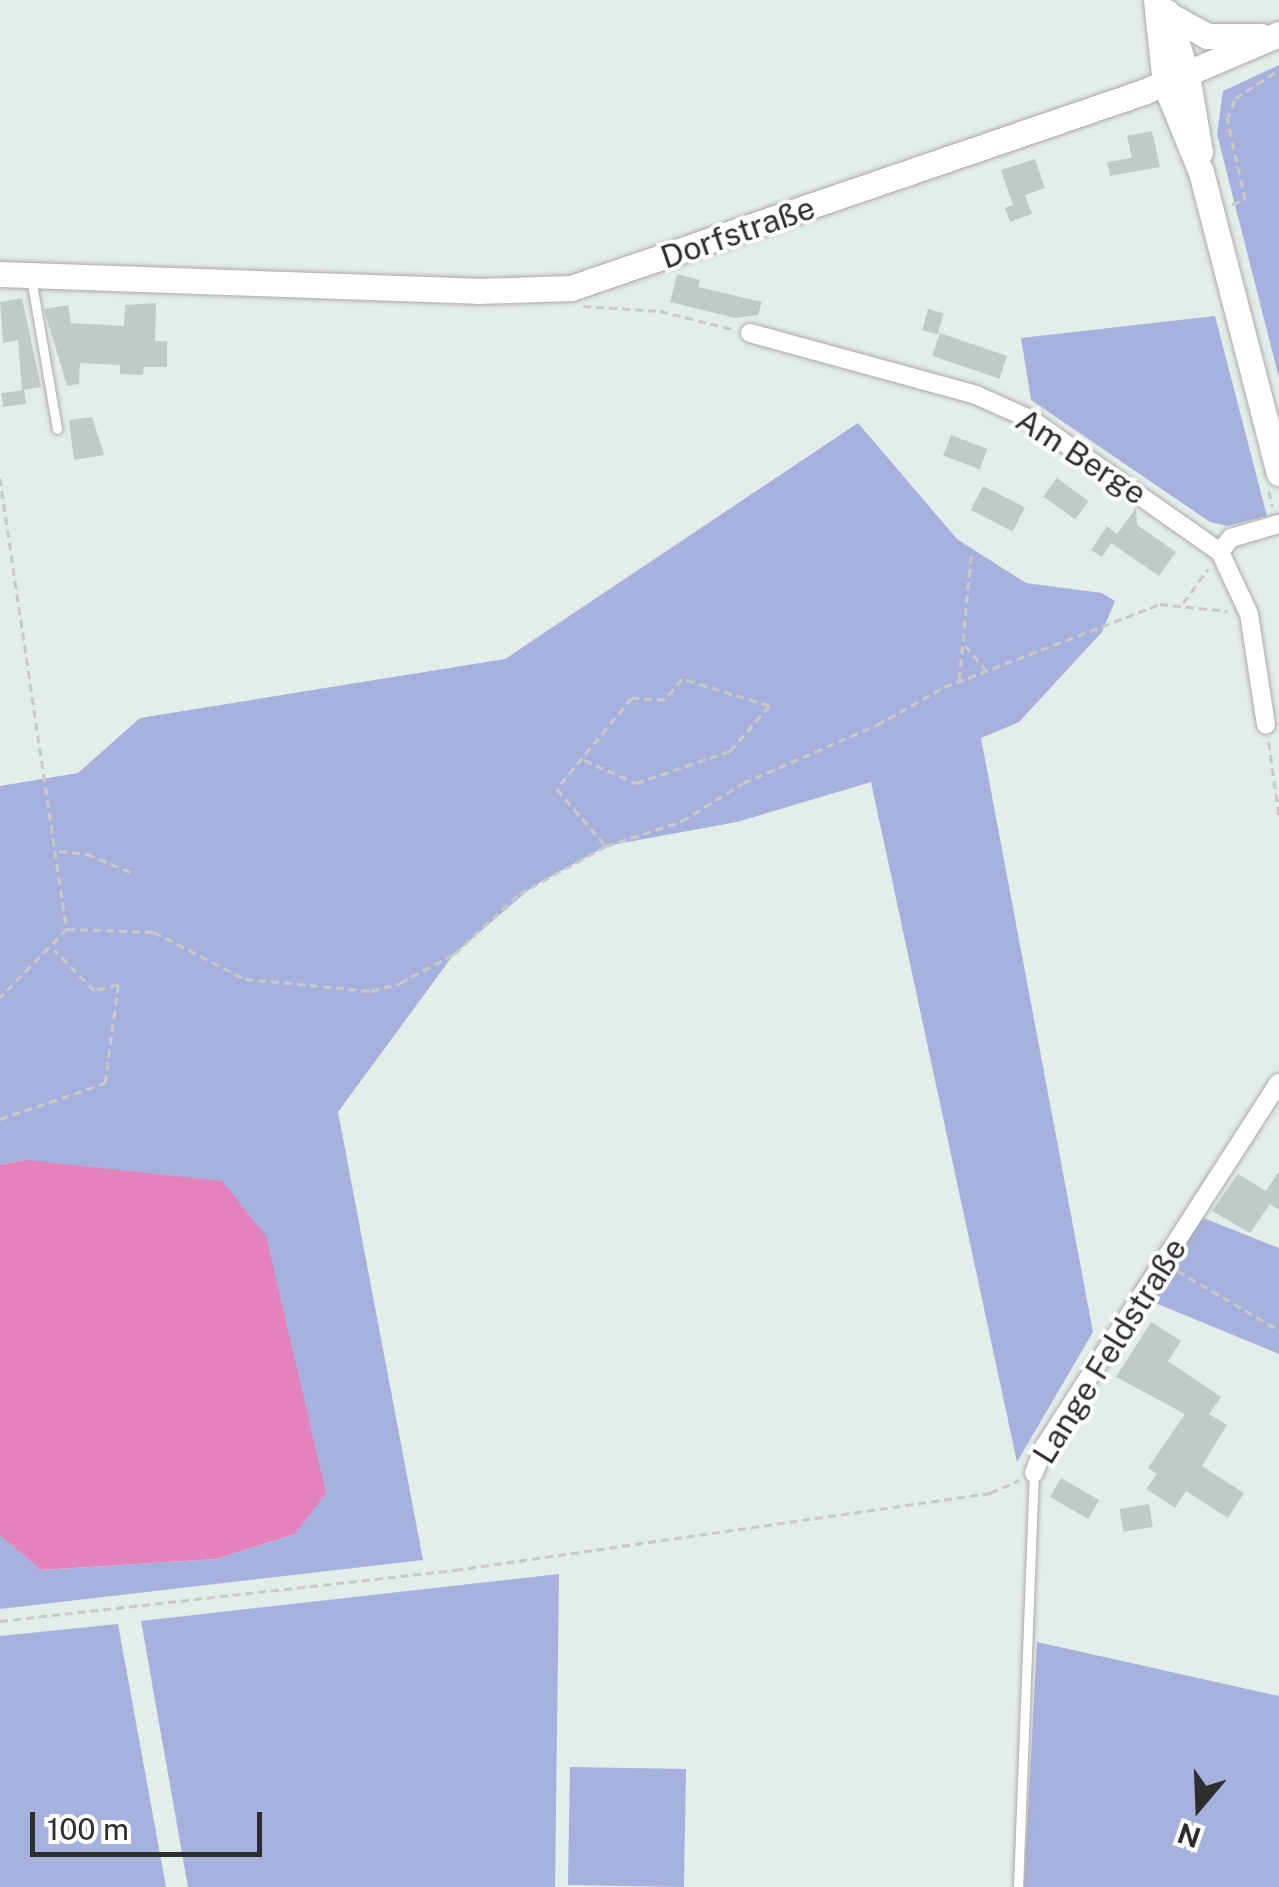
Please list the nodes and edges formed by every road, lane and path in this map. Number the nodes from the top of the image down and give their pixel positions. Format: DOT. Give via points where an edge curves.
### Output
graph roads {
  1 [pos="1161,5"];
  2 [pos="1278,35"];
  3 [pos="1279,70"];
  4 [pos="1176,79"];
  5 [pos="1211,212"];
  6 [pos="0,274"];
  7 [pos="31,275"];
  8 [pos="574,305"];
  9 [pos="750,334"];
  10 [pos="57,429"];
  11 [pos="1279,472"];
  12 [pos="0,478"];
  13 [pos="1279,524"];
  14 [pos="1220,552"];
  15 [pos="972,556"];
  16 [pos="1182,604"];
  17 [pos="1249,614"];
  18 [pos="965,646"];
  19 [pos="986,670"];
  20 [pos="959,681"];
  21 [pos="1266,725"];
  22 [pos="584,760"];
  23 [pos="1279,815"];
  24 [pos="606,846"];
  25 [pos="58,851"];
  26 [pos="133,873"];
  27 [pos="67,930"];
  28 [pos="53,949"];
  29 [pos="0,998"];
  30 [pos="1279,1083"];
  31 [pos="0,1120"];
  32 [pos="1163,1263"];
  33 [pos="1279,1330"];
  34 [pos="1034,1473"];
  35 [pos="0,1622"];
  36 [pos="1018,1887"];
  1 -- 2 [label="main road" via="1206,36"];
  1 -- 4 [label="main road"];
  2 -- 4 [label="main road, Dorfstraße"];
  3 -- 5 [label="path" via="1235,98 1227,120 1245,200"];
  4 -- 5 [label="main road"];
  4 -- 7 [label="main road, Dorfstraße" via="571,288 477,291"];
  5 -- 11 [label="main road"];
  6 -- 7 [label="main road, Dorfstraße"];
  7 -- 10 [label="lane"];
  8 -- 9 [label="path" via="628,314 660,311"];
  9 -- 14 [label="street, Am Berge" via="976,395 1032,420"];
  12 -- 25 [label="path"];
  13 -- 14 [label="street" via="1231,538"];
  14 -- 16 [label="path"];
  14 -- 17 [label="street"];
  15 -- 18 [label="path"];
  16 -- 17 [label="path"];
  16 -- 19 [label="path" via="1132,612 1095,634 1044,645"];
  17 -- 21 [label="street"];
  18 -- 19 [label="path"];
  18 -- 20 [label="path"];
  19 -- 20 [label="path"];
  20 -- 24 [label="path" via="743,783 682,821"];
  21 -- 23 [label="path"];
  22 -- 22 [label="path" via="636,783 730,751 769,706 682,679 666,700 632,698"];
  22 -- 24 [label="path" via="557,790"];
  24 -- 27 [label="path" via="519,894 454,954 371,991 244,980 154,932"];
  25 -- 26 [label="path" via="87,854"];
  25 -- 27 [label="path"];
  27 -- 28 [label="path"];
  28 -- 29 [label="path"];
  28 -- 31 [label="path" via="94,991 118,985 106,1084"];
  30 -- 32 [label="street, Lange Feldstraße"];
  32 -- 33 [label="path"];
  32 -- 34 [label="street, Lange Feldstraße" via="1044,1447"];
  34 -- 35 [label="path" via="990,1493 894,1507 455,1570"];
  34 -- 36 [label="lane, Lange Feldstraße"];
}
